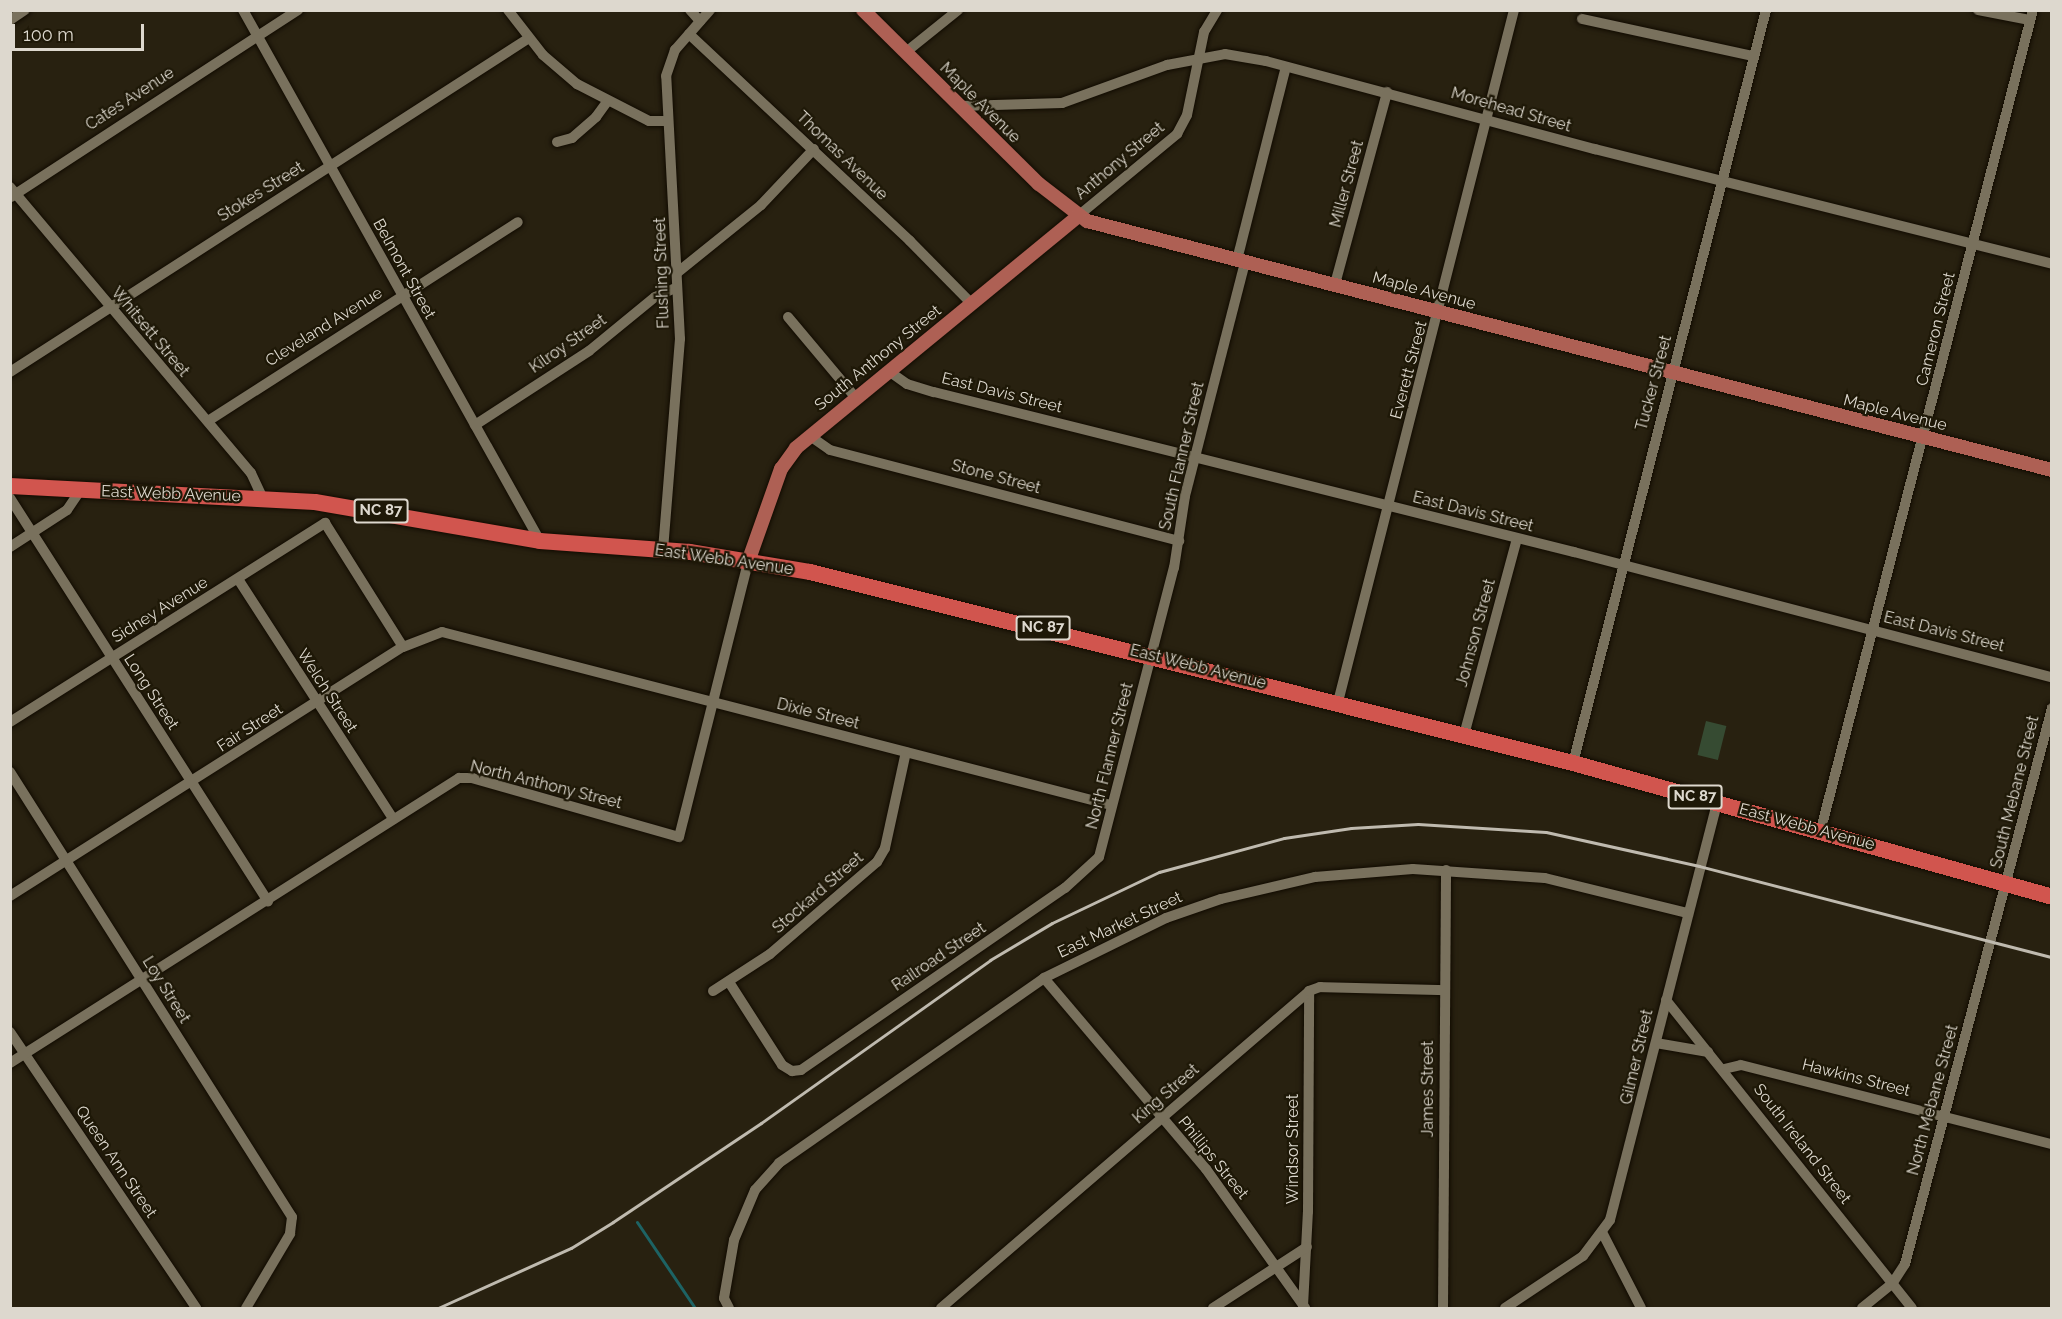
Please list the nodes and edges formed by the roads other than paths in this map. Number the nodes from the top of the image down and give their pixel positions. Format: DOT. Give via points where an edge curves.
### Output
graph roads {
  1 [pos="25,10"];
  2 [pos="243,10"];
  3 [pos="298,10"];
  4 [pos="508,10"];
  5 [pos="690,10"];
  6 [pos="711,10"];
  7 [pos="863,10"];
  8 [pos="958,10"];
  9 [pos="1515,10"];
  10 [pos="1766,10"];
  11 [pos="1978,10"];
  12 [pos="1216,11"];
  13 [pos="2032,15"];
  14 [pos="1582,19"];
  15 [pos="10,20"];
  16 [pos="700,21"];
  17 [pos="689,34"];
  18 [pos="258,36"];
  19 [pos="529,38"];
  20 [pos="906,52"];
  21 [pos="1753,56"];
  22 [pos="1198,58"];
  23 [pos="1286,67"];
  24 [pos="1387,92"];
  25 [pos="607,102"];
  26 [pos="961,106"];
  27 [pos="1486,119"];
  28 [pos="668,121"];
  29 [pos="557,142"];
  30 [pos="814,149"];
  31 [pos="329,167"];
  32 [pos="1724,179"];
  33 [pos="12,193"];
  34 [pos="1078,216"];
  35 [pos="519,222"];
  36 [pos="1974,244"];
  37 [pos="1241,262"];
  38 [pos="2052,264"];
  39 [pos="678,272"];
  40 [pos="1335,284"];
  41 [pos="677,286"];
  42 [pos="402,296"];
  43 [pos="971,303"];
  44 [pos="110,307"];
  45 [pos="1440,313"];
  46 [pos="788,317"];
  47 [pos="10,372"];
  48 [pos="890,372"];
  49 [pos="1672,372"];
  50 [pos="856,398"];
  51 [pos="208,421"];
  52 [pos="475,425"];
  53 [pos="810,436"];
  54 [pos="1924,437"];
  55 [pos="1195,458"];
  56 [pos="2052,470"];
  57 [pos="10,486"];
  58 [pos="80,491"];
  59 [pos="262,497"];
  60 [pos="10,498"];
  61 [pos="331,504"];
  62 [pos="1388,506"];
  63 [pos="325,523"];
  64 [pos="32,533"];
  65 [pos="1517,539"];
  66 [pos="540,541"];
  67 [pos="1179,541"];
  68 [pos="10,547"];
  69 [pos="663,550"];
  70 [pos="748,562"];
  71 [pos="1622,565"];
  72 [pos="238,579"];
  73 [pos="1872,631"];
  74 [pos="403,647"];
  75 [pos="518,651"];
  76 [pos="1151,655"];
  77 [pos="111,658"];
  78 [pos="2052,676"];
  79 [pos="317,702"];
  80 [pos="1338,702"];
  81 [pos="713,705"];
  82 [pos="2052,708"];
  83 [pos="10,722"];
  84 [pos="1464,735"];
  85 [pos="906,752"];
  86 [pos="1573,763"];
  87 [pos="10,772"];
  88 [pos="191,780"];
  89 [pos="1717,804"];
  90 [pos="1111,805"];
  91 [pos="393,819"];
  92 [pos="1821,829"];
  93 [pos="67,861"];
  94 [pos="1095,862"];
  95 [pos="1446,870"];
  96 [pos="2007,883"];
  97 [pos="10,896"];
  98 [pos="2052,897"];
  99 [pos="268,901"];
  100 [pos="1687,913"];
  101 [pos="1044,978"];
  102 [pos="142,980"];
  103 [pos="729,982"];
  104 [pos="1443,990"];
  105 [pos="713,991"];
  106 [pos="1309,991"];
  107 [pos="1666,1000"];
  108 [pos="10,1032"];
  109 [pos="1656,1043"];
  110 [pos="1708,1053"];
  111 [pos="26,1054"];
  112 [pos="10,1063"];
  113 [pos="1724,1070"];
  114 [pos="1944,1116"];
  115 [pos="1161,1118"];
  116 [pos="2052,1144"];
  117 [pos="1603,1234"];
  118 [pos="1307,1247"];
  119 [pos="1275,1266"];
  120 [pos="1892,1284"];
  121 [pos="724,1303"];
  122 [pos="1304,1307"];
  123 [pos="196,1308"];
  124 [pos="246,1308"];
  125 [pos="729,1308"];
  126 [pos="941,1308"];
  127 [pos="1213,1308"];
  128 [pos="1443,1308"];
  129 [pos="1505,1308"];
  130 [pos="1641,1308"];
  131 [pos="1862,1308"];
  132 [pos="1912,1308"];
  1 -- 15 [label="street"];
  2 -- 18 [label="street, Belmont Street"];
  3 -- 18 [label="street, Cates Avenue"];
  4 -- 19 [label="street"];
  5 -- 16 [label="street"];
  6 -- 16 [label="street, Flushing Street"];
  7 -- 20 [label="main road, Maple Avenue"];
  8 -- 20 [label="street"];
  9 -- 27 [label="street, Everett Street"];
  10 -- 21 [label="street, Tucker Street"];
  11 -- 13 [label="street"];
  12 -- 22 [label="street, Anthony Street" via="1204,32"];
  13 -- 36 [label="street, Cameron Street"];
  14 -- 21 [label="street"];
  16 -- 17 [label="street, Flushing Street"];
  17 -- 28 [label="street, Flushing Street" via="667,66"];
  17 -- 30 [label="street, Thomas Avenue"];
  18 -- 31 [label="street, Belmont Street"];
  18 -- 33 [label="street, Cates Avenue"];
  19 -- 25 [label="street" via="568,78"];
  19 -- 31 [label="street, Stokes Street"];
  20 -- 26 [label="main road, Maple Avenue"];
  21 -- 32 [label="street, Tucker Street"];
  22 -- 23 [label="street, Morehead Street" via="1225,54"];
  22 -- 26 [label="street, Morehead Street" via="1167,65 1062,103"];
  22 -- 34 [label="street, Anthony Street" via="1187,116 1178,134"];
  23 -- 24 [label="street, Morehead Street"];
  23 -- 37 [label="street, South Flanner Street"];
  24 -- 27 [label="street, Morehead Street"];
  24 -- 40 [label="street, Miller Street"];
  25 -- 28 [label="street" via="649,121"];
  25 -- 29 [label="street" via="572,138"];
  26 -- 34 [label="main road, Maple Avenue" via="1039,184"];
  27 -- 32 [label="street, Morehead Street"];
  27 -- 45 [label="street, Everett Street"];
  28 -- 39 [label="street, Flushing Street"];
  30 -- 39 [label="street" via="753,211"];
  30 -- 43 [label="street, Thomas Avenue"];
  31 -- 42 [label="street, Belmont Street"];
  31 -- 44 [label="street, Stokes Street"];
  32 -- 36 [label="street, Morehead Street"];
  32 -- 49 [label="street, Tucker Street"];
  33 -- 44 [label="street, Whitsett Street"];
  34 -- 37 [label="main road, Maple Avenue" via="1097,225"];
  34 -- 43 [label="main road, South Anthony Street"];
  35 -- 42 [label="street, Cleveland Avenue"];
  36 -- 38 [label="street, Morehead Street"];
  36 -- 54 [label="street, Cameron Street"];
  37 -- 40 [label="main road, Maple Avenue"];
  37 -- 55 [label="street, South Flanner Street"];
  39 -- 41 [label="street, Flushing Street"];
  40 -- 45 [label="main road, Maple Avenue"];
  41 -- 52 [label="street, Kilroy Street" via="655,297 589,351"];
  41 -- 69 [label="street, Flushing Street" via="680,339"];
  42 -- 51 [label="street, Cleveland Avenue"];
  42 -- 52 [label="street, Belmont Street"];
  43 -- 48 [label="main road, South Anthony Street"];
  44 -- 47 [label="street, Stokes Street"];
  44 -- 51 [label="street, Whitsett Street"];
  45 -- 49 [label="main road, Maple Avenue"];
  45 -- 62 [label="street, Everett Street"];
  46 -- 50 [label="street"];
  48 -- 50 [label="main road, South Anthony Street"];
  48 -- 55 [label="street, East Davis Street" via="907,384"];
  49 -- 54 [label="main road, Maple Avenue"];
  49 -- 71 [label="street, Tucker Street"];
  50 -- 53 [label="main road, South Anthony Street"];
  51 -- 59 [label="street, Whitsett Street" via="251,473"];
  52 -- 66 [label="street, Belmont Street"];
  53 -- 67 [label="street, Stone Street" via="830,450"];
  53 -- 70 [label="main road, South Anthony Street" via="781,470"];
  54 -- 56 [label="main road, Maple Avenue"];
  54 -- 73 [label="street, Cameron Street"];
  55 -- 62 [label="street, East Davis Street"];
  55 -- 67 [label="street, South Flanner Street"];
  57 -- 58 [label="highway, East Webb Avenue / NC 87"];
  58 -- 59 [label="highway, East Webb Avenue / NC 87"];
  58 -- 64 [label="street" via="67,510"];
  59 -- 61 [label="highway, East Webb Avenue / NC 87"];
  60 -- 64 [label="street, Long Street"];
  61 -- 63 [label="street"];
  61 -- 66 [label="highway, East Webb Avenue / NC 87"];
  62 -- 65 [label="street, East Davis Street"];
  62 -- 80 [label="street, Everett Street"];
  63 -- 72 [label="street, Sidney Avenue"];
  63 -- 74 [label="street"];
  64 -- 68 [label="street"];
  64 -- 77 [label="street, Long Street"];
  65 -- 71 [label="street, East Davis Street"];
  65 -- 84 [label="street, Johnson Street"];
  66 -- 69 [label="highway, East Webb Avenue / NC 87"];
  67 -- 76 [label="street, South Flanner Street"];
  69 -- 70 [label="highway, East Webb Avenue / NC 87"];
  70 -- 76 [label="highway, East Webb Avenue / NC 87" via="874,585"];
  70 -- 81 [label="street, North Anthony Street"];
  71 -- 73 [label="street, East Davis Street"];
  71 -- 86 [label="street, Tucker Street"];
  72 -- 77 [label="street, Sidney Avenue"];
  72 -- 79 [label="street, Welch Street"];
  73 -- 78 [label="street, East Davis Street"];
  73 -- 92 [label="street, Cameron Street"];
  74 -- 75 [label="street, Fair Street" via="442,632"];
  74 -- 79 [label="street, Fair Street"];
  75 -- 81 [label="street, Dixie Street"];
  76 -- 80 [label="highway, East Webb Avenue / NC 87"];
  76 -- 90 [label="street, North Flanner Street"];
  77 -- 83 [label="street, Sidney Avenue"];
  77 -- 88 [label="street, Long Street"];
  79 -- 88 [label="street, Fair Street"];
  79 -- 91 [label="street, Welch Street"];
  80 -- 84 [label="highway, East Webb Avenue / NC 87"];
  81 -- 85 [label="street, Dixie Street"];
  81 -- 91 [label="street, North Anthony Street" via="679,837 467,777 452,781"];
  82 -- 96 [label="street, South Mebane Street"];
  84 -- 86 [label="highway, East Webb Avenue / NC 87"];
  85 -- 90 [label="street, Dixie Street"];
  85 -- 103 [label="street, Stockard Street" via="880,858 790,938"];
  86 -- 89 [label="highway, East Webb Avenue / NC 87"];
  87 -- 93 [label="street, Loy Street"];
  88 -- 93 [label="street, Fair Street"];
  88 -- 99 [label="street, Long Street"];
  89 -- 92 [label="highway, East Webb Avenue / NC 87"];
  89 -- 100 [label="street, Gilmer Street"];
  90 -- 94 [label="street, North Flanner Street"];
  91 -- 99 [label="street, North Anthony Street"];
  92 -- 96 [label="highway, East Webb Avenue / NC 87"];
  93 -- 97 [label="street, Fair Street"];
  93 -- 102 [label="street, Loy Street"];
  94 -- 103 [label="street, Railroad Street" via="1020,920 797,1071 782,1065"];
  95 -- 100 [label="street, East Market Street" via="1571,882"];
  95 -- 101 [label="street, East Market Street" via="1315,877 1221,899 1166,918"];
  95 -- 104 [label="street, James Street"];
  96 -- 98 [label="highway, East Webb Avenue / NC 87"];
  96 -- 114 [label="street, North Mebane Street"];
  99 -- 102 [label="street, North Anthony Street"];
  100 -- 107 [label="street, Gilmer Street"];
  101 -- 115 [label="street, Phillips Street"];
  101 -- 121 [label="street, East Market Street" via="766,1175 749,1200 734,1240"];
  102 -- 111 [label="street"];
  102 -- 124 [label="street, Loy Street" via="290,1212 293,1224"];
  103 -- 105 [label="street, Stockard Street"];
  104 -- 106 [label="street" via="1320,987"];
  104 -- 128 [label="street, James Street"];
  106 -- 115 [label="street, King Street"];
  106 -- 118 [label="street, Windsor Street"];
  107 -- 109 [label="street, Gilmer Street"];
  107 -- 110 [label="street, South Ireland Street"];
  108 -- 111 [label="street, Queen Ann Street"];
  109 -- 110 [label="street"];
  109 -- 117 [label="street, Gilmer Street" via="1617,1199"];
  110 -- 113 [label="street, South Ireland Street"];
  111 -- 112 [label="street"];
  111 -- 123 [label="street, Queen Ann Street"];
  113 -- 114 [label="street, Hawkins Street" via="1741,1065"];
  113 -- 120 [label="street, South Ireland Street"];
  114 -- 116 [label="street, Hawkins Street"];
  114 -- 120 [label="street, North Mebane Street" via="1905,1264"];
  115 -- 119 [label="street, Phillips Street" via="1206,1169"];
  115 -- 126 [label="street, King Street"];
  117 -- 129 [label="street" via="1583,1256"];
  117 -- 130 [label="street"];
  118 -- 119 [label="street"];
  118 -- 122 [label="street, Windsor Street"];
  119 -- 122 [label="street, Phillips Street"];
  119 -- 127 [label="street"];
  120 -- 131 [label="street, North Mebane Street"];
  120 -- 132 [label="street, South Ireland Street"];
  121 -- 125 [label="street, East Market Street"];
}
